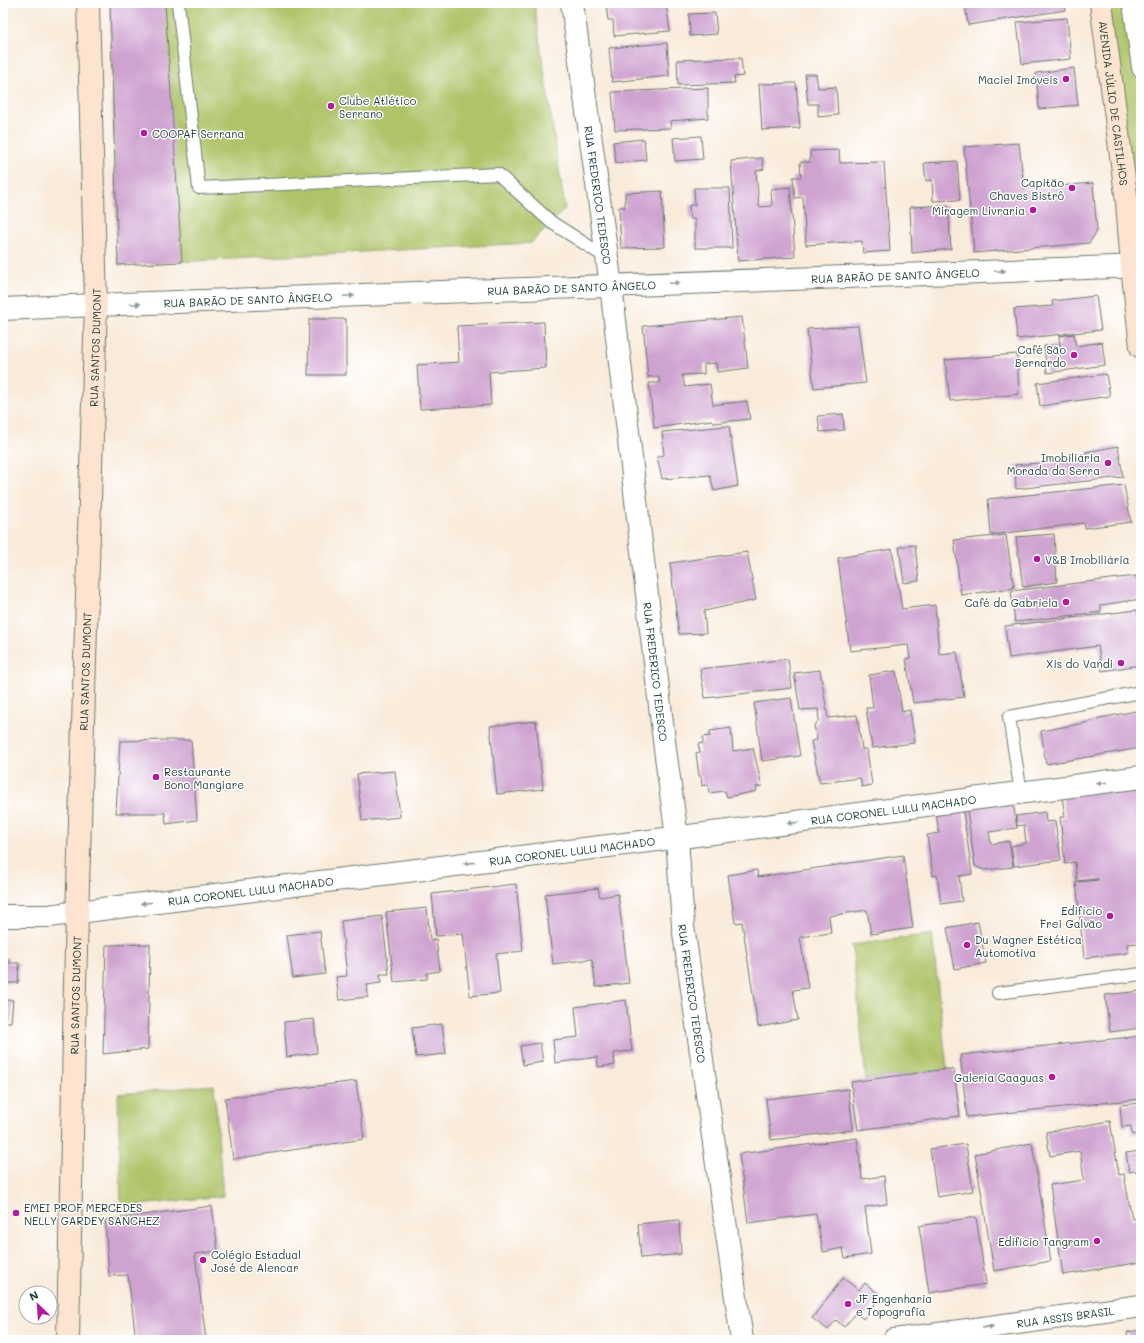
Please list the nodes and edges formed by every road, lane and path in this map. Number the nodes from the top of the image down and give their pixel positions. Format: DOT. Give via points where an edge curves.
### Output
graph roads {
  1 [pos="88,3"];
  2 [pos="178,3"];
  3 [pos="572,3"];
  4 [pos="1101,3"];
  5 [pos="1132,3"];
  6 [pos="1141,68"];
  7 [pos="1134,202"];
  8 [pos="607,258"];
  9 [pos="1136,266"];
  10 [pos="611,286"];
  11 [pos="96,305"];
  12 [pos="3,309"];
  13 [pos="1141,346"];
  14 [pos="1141,692"];
  15 [pos="1141,778"];
  16 [pos="1021,793"];
  17 [pos="677,837"];
  18 [pos="78,912"];
  19 [pos="3,916"];
  20 [pos="1141,974"];
  21 [pos="998,993"];
  22 [pos="1141,1306"];
  23 [pos="68,1340"];
  24 [pos="742,1340"];
  25 [pos="894,1340"];
  1 -- 11 [label="main road, RUA SANTOS DUMONT"];
  2 -- 8 [label="lane" via="199,188 498,174 551,222"];
  3 -- 8 [label="street, RUA FREDERICO TEDESCO"];
  4 -- 7 [label="main road, AVENIDA JÚLIO DE CASTILHOS"];
  5 -- 6 [label="street"];
  7 -- 9 [label="main road, AVENIDA JÚLIO DE CASTILHOS"];
  8 -- 10 [label="street, RUA FREDERICO TEDESCO"];
  10 -- 9 [label="street, RUA BARÃO DE SANTO ÂNGELO, one-way"];
  9 -- 13 [label="main road, AVENIDA JÚLIO DE CASTILHOS"];
  11 -- 10 [label="street, RUA BARÃO DE SANTO ÂNGELO, one-way"];
  10 -- 17 [label="street, RUA FREDERICO TEDESCO"];
  11 -- 12 [label="street, RUA BARÃO DE SANTO ÂNGELO"];
  11 -- 18 [label="main road, RUA SANTOS DUMONT"];
  14 -- 16 [label="lane" via="1009,717"];
  15 -- 16 [label="street, RUA CORONEL LULU MACHADO, one-way"];
  16 -- 17 [label="street, RUA CORONEL LULU MACHADO, one-way"];
  17 -- 18 [label="street, RUA CORONEL LULU MACHADO, one-way"];
  17 -- 24 [label="street, RUA FREDERICO TEDESCO" via="683,926"];
  18 -- 19 [label="street, RUA CORONEL LULU MACHADO" via="49,916"];
  18 -- 23 [label="main road, RUA SANTOS DUMONT"];
  20 -- 21 [label="lane"];
  25 -- 22 [label="street, RUA ASSIS BRASIL, one-way"];
}
